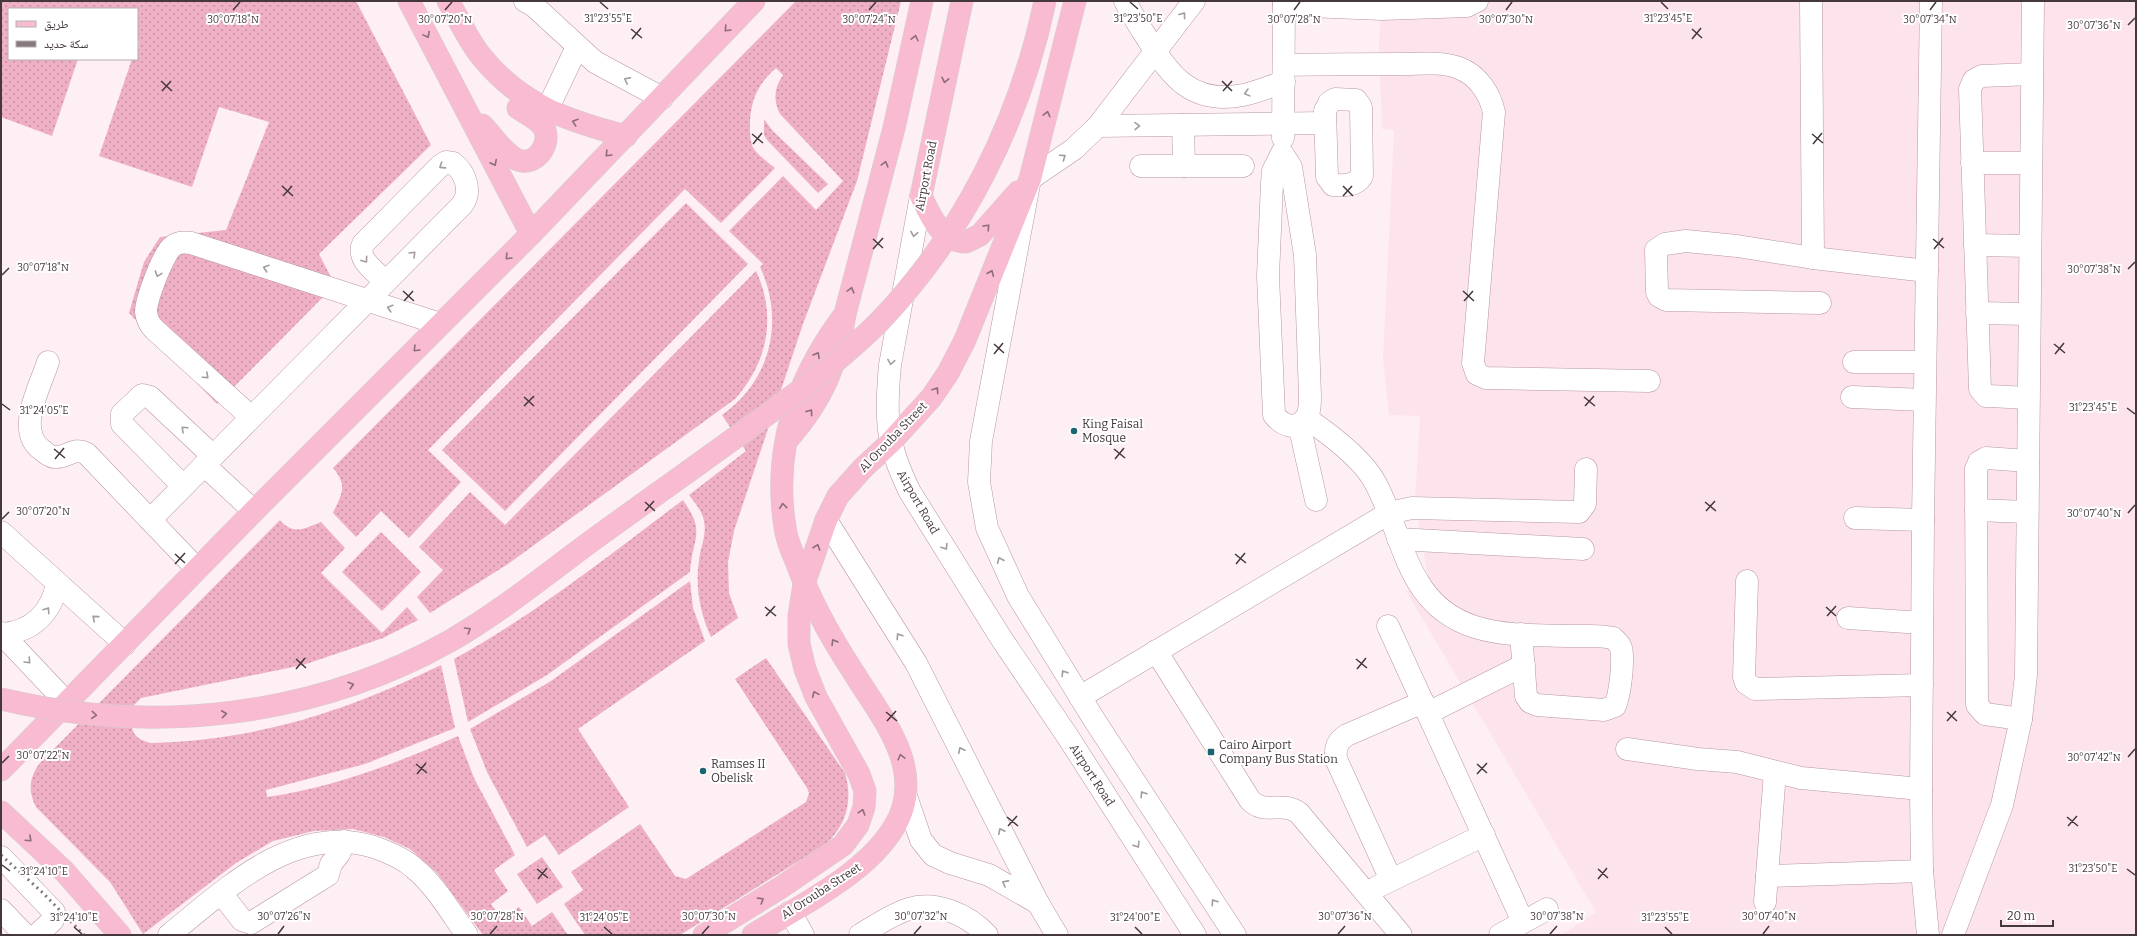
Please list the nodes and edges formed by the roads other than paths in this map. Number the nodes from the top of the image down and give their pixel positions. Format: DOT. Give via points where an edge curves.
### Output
graph roads {
  1 [pos="409,1"];
  2 [pos="448,1"];
  3 [pos="525,1"];
  4 [pos="754,1"];
  5 [pos="922,1"];
  6 [pos="962,1"];
  7 [pos="1045,1"];
  8 [pos="1075,1"];
  9 [pos="1125,1"];
  10 [pos="1194,1"];
  11 [pos="1477,1"];
  12 [pos="1811,1"];
  13 [pos="1931,1"];
  14 [pos="2033,1"];
  15 [pos="1284,3"];
  16 [pos="577,47"];
  17 [pos="1155,52"];
  18 [pos="481,56"];
  19 [pos="1284,73"];
  20 [pos="2032,74"];
  21 [pos="662,98"];
  22 [pos="464,105"];
  23 [pos="547,110"];
  24 [pos="1325,123"];
  25 [pos="1284,124"];
  26 [pos="1183,125"];
  27 [pos="1098,126"];
  28 [pos="626,136"];
  29 [pos="1282,153"];
  30 [pos="1972,163"];
  31 [pos="2031,163"];
  32 [pos="1141,166"];
  33 [pos="1184,166"];
  34 [pos="1243,166"];
  35 [pos="1030,179"];
  36 [pos="921,196"];
  37 [pos="531,234"];
  38 [pos="1270,237"];
  39 [pos="1302,237"];
  40 [pos="1975,246"];
  41 [pos="2030,246"];
  42 [pos="1814,258"];
  43 [pos="1927,271"];
  44 [pos="385,281"];
  45 [pos="366,301"];
  46 [pos="1820,302"];
  47 [pos="1977,313"];
  48 [pos="2029,314"];
  49 [pos="440,324"];
  50 [pos="48,362"];
  51 [pos="1854,362"];
  52 [pos="1925,362"];
  53 [pos="1649,381"];
  54 [pos="1852,397"];
  55 [pos="2028,398"];
  56 [pos="1924,400"];
  57 [pos="251,418"];
  58 [pos="1303,421"];
  59 [pos="890,443"];
  60 [pos="208,461"];
  61 [pos="2028,461"];
  62 [pos="1586,469"];
  63 [pos="183,486"];
  64 [pos="1316,500"];
  65 [pos="1976,510"];
  66 [pos="254,511"];
  67 [pos="1389,512"];
  68 [pos="2027,512"];
  69 [pos="1855,518"];
  70 [pos="150,520"];
  71 [pos="826,520"];
  72 [pos="1923,520"];
  73 [pos="1,532"];
  74 [pos="1398,539"];
  75 [pos="1584,549"];
  76 [pos="197,569"];
  77 [pos="1748,581"];
  78 [pos="57,584"];
  79 [pos="804,584"];
  80 [pos="1848,618"];
  81 [pos="1922,623"];
  82 [pos="1388,626"];
  83 [pos="2,634"];
  84 [pos="1521,634"];
  85 [pos="1042,637"];
  86 [pos="125,644"];
  87 [pos="1156,651"];
  88 [pos="1013,657"];
  89 [pos="1524,665"];
  90 [pos="1922,685"];
  91 [pos="1080,697"];
  92 [pos="1,699"];
  93 [pos="67,703"];
  94 [pos="1426,708"];
  95 [pos="2021,719"];
  96 [pos="1095,721"];
  97 [pos="1068,737"];
  98 [pos="1627,749"];
  99 [pos="1,770"];
  100 [pos="1775,772"];
  101 [pos="1921,789"];
  102 [pos="906,796"];
  103 [pos="1,812"];
  104 [pos="1484,835"];
  105 [pos="344,841"];
  106 [pos="314,844"];
  107 [pos="1,857"];
  108 [pos="331,864"];
  109 [pos="1922,872"];
  110 [pos="1767,876"];
  111 [pos="1390,880"];
  112 [pos="1365,892"];
  113 [pos="221,893"];
  114 [pos="1765,902"];
  115 [pos="1038,903"];
  116 [pos="1547,908"];
  117 [pos="1,910"];
  118 [pos="790,912"];
  119 [pos="1523,922"];
  120 [pos="25,935"];
  121 [pos="37,935"];
  122 [pos="120,935"];
  123 [pos="169,935"];
  124 [pos="467,935"];
  125 [pos="704,935"];
  126 [pos="753,935"];
  127 [pos="804,935"];
  128 [pos="860,935"];
  129 [pos="987,935"];
  130 [pos="1058,935"];
  131 [pos="1195,935"];
  132 [pos="1235,935"];
  133 [pos="1400,935"];
  134 [pos="1500,935"];
  135 [pos="1928,935"];
  136 [pos="1953,935"];
  1 -- 22 [label="main road, one-way"];
  2 -- 18 [label="main road"];
  3 -- 16 [label="street" via="534,6"];
  4 -- 21 [label="main road, one-way"];
  79 -- 5 [label="main road, one-way" via="786,535 781,479 790,420 806,376 844,314 894,128"];
  6 -- 36 [label="main road, Airport Road, one-way"];
  92 -- 7 [label="main road, one-way, bridge" via="59,711 126,718 193,717 260,709 357,683 419,657 478,624 802,390 879,322 944,242 971,199 995,153 1015,106"];
  35 -- 8 [label="main road, one-way"];
  9 -- 17 [label="street"];
  17 -- 10 [label="street, one-way"];
  11 -- 15 [label="street" via="1467,6 1382,9"];
  12 -- 42 [label="street"];
  13 -- 43 [label="street"];
  14 -- 20 [label="street"];
  15 -- 19 [label="street"];
  21 -- 16 [label="street, one-way" via="608,70"];
  16 -- 23 [label="street"];
  19 -- 17 [label="street, one-way" via="1243,95 1214,96 1180,84"];
  17 -- 27 [label="street"];
  18 -- 22 [label="main road" via="499,94 542,124 546,133 539,155 523,162 514,158"];
  18 -- 23 [label="main road" via="507,83"];
  19 -- 25 [label="street"];
  19 -- 53 [label="street" via="1357,62 1444,64 1460,68 1474,78 1484,88 1494,112 1473,363 1478,374 1486,378"];
  20 -- 30 [label="street" via="1982,76 1974,80 1970,89"];
  20 -- 31 [label="street"];
  21 -- 28 [label="main road"];
  22 -- 37 [label="main road, one-way"];
  28 -- 23 [label="main road, one-way" via="573,122"];
  24 -- 25 [label="street"];
  25 -- 26 [label="street"];
  25 -- 29 [label="street"];
  27 -- 26 [label="street, one-way"];
  26 -- 33 [label="street"];
  35 -- 27 [label="street, one-way" via="1074,149"];
  28 -- 37 [label="main road, one-way"];
  29 -- 38 [label="street" via="1273,171"];
  29 -- 39 [label="street" via="1291,167"];
  30 -- 31 [label="street"];
  30 -- 40 [label="street"];
  31 -- 41 [label="street"];
  32 -- 33 [label="street"];
  33 -- 34 [label="street"];
  36 -- 35 [label="main road, one-way" via="933,219 945,234 953,240 966,242 972,241 983,232"];
  59 -- 35 [label="main road, Al Orouba Street, one-way" via="931,398 965,340"];
  85 -- 35 [label="street, one-way" via="1001,563 987,528 979,482 981,441"];
  36 -- 59 [label="street, Airport Road, one-way" via="890,365 887,420"];
  37 -- 49 [label="main road, one-way"];
  38 -- 39 [label="street"];
  38 -- 58 [label="street" via="1268,276 1274,415 1280,423 1289,426"];
  39 -- 58 [label="street" via="1306,273 1310,396"];
  40 -- 41 [label="street"];
  40 -- 47 [label="street"];
  41 -- 48 [label="street"];
  42 -- 43 [label="street"];
  42 -- 46 [label="street" via="1686,241 1665,244 1655,253 1657,292 1666,300"];
  43 -- 52 [label="street"];
  44 -- 44 [label="street, one-way" via="466,200 467,186 459,169 453,163 446,162 440,166 363,244 361,251 364,261"];
  44 -- 45 [label="street"];
  49 -- 45 [label="street, one-way"];
  45 -- 57 [label="street"];
  45 -- 57 [label="street, one-way" via="191,243 182,242 168,251 148,303 147,318 150,324"];
  47 -- 48 [label="street"];
  47 -- 55 [label="street" via="1980,389 1986,396"];
  48 -- 55 [label="street"];
  49 -- 66 [label="main road, one-way"];
  50 -- 70 [label="street" via="29,419 29,430 34,442 38,448 54,457 75,451 83,452"];
  51 -- 52 [label="street"];
  52 -- 56 [label="street"];
  54 -- 56 [label="street"];
  55 -- 61 [label="street"];
  56 -- 72 [label="street"];
  57 -- 60 [label="street"];
  58 -- 64 [label="street"];
  58 -- 67 [label="street" via="1335,440 1368,472 1376,482"];
  59 -- 71 [label="main road, Al Orouba Street" via="844,487"];
  59 -- 88 [label="street, Airport Road, one-way" via="910,492"];
  60 -- 63 [label="street"];
  60 -- 63 [label="street, one-way" via="150,397 138,397 122,414 122,424"];
  60 -- 66 [label="street"];
  61 -- 65 [label="street" via="1986,458 1979,462 1976,469"];
  61 -- 68 [label="street"];
  62 -- 67 [label="street" via="1585,504 1579,512 1412,508"];
  63 -- 70 [label="street"];
  65 -- 68 [label="street"];
  65 -- 95 [label="street" via="1977,705 1985,714"];
  66 -- 76 [label="main road"];
  67 -- 74 [label="street"];
  67 -- 87 [label="street"];
  68 -- 95 [label="street" via="2026,675"];
  69 -- 72 [label="street"];
  70 -- 76 [label="street"];
  79 -- 71 [label="main road, Al Orouba Street, one-way"];
  115 -- 71 [label="street, one-way" via="916,663"];
  72 -- 81 [label="street"];
  73 -- 78 [label="street"];
  74 -- 75 [label="street"];
  74 -- 84 [label="street" via="1422,590 1441,610 1474,627 1500,633"];
  76 -- 86 [label="main road"];
  77 -- 90 [label="street" via="1744,677 1750,687 1755,689"];
  83 -- 78 [label="street, one-way" via="22,630 39,620 51,603"];
  86 -- 78 [label="street, one-way"];
  102 -- 79 [label="main road, Al Orouba Street, one-way" via="901,753 891,730 830,634"];
  125 -- 79 [label="main road, Al Orouba Street, one-way" via="843,845 858,825 864,807 865,791 859,774 816,697 804,669 799,644 799,616"];
  80 -- 81 [label="street"];
  81 -- 90 [label="street"];
  82 -- 94 [label="street"];
  83 -- 93 [label="street, one-way"];
  84 -- 89 [label="street"];
  84 -- 89 [label="street" via="1613,638 1618,642 1621,653 1618,700 1615,706 1604,710 1533,704 1526,696"];
  85 -- 88 [label="street"];
  91 -- 85 [label="street, one-way"];
  86 -- 93 [label="main road"];
  87 -- 91 [label="street"];
  87 -- 112 [label="street" via="1250,800 1261,808 1288,807 1300,813"];
  88 -- 97 [label="street, Airport Road"];
  89 -- 94 [label="street"];
  90 -- 101 [label="street"];
  91 -- 96 [label="street"];
  93 -- 99 [label="main road"];
  94 -- 104 [label="street"];
  94 -- 111 [label="street" via="1346,735 1339,742 1335,752"];
  95 -- 136 [label="street" via="2002,805"];
  96 -- 97 [label="street"];
  132 -- 96 [label="street, one-way"];
  97 -- 131 [label="street, Airport Road, one-way"];
  98 -- 100 [label="street" via="1737,762"];
  100 -- 101 [label="street" via="1806,778"];
  100 -- 110 [label="street"];
  101 -- 109 [label="street"];
  115 -- 102 [label="street, one-way" via="989,875 933,855 921,840"];
  102 -- 118 [label="main road, Al Orouba Street" via="899,818 887,838 866,861 845,878"];
  103 -- 122 [label="main road, one-way" via="64,871"];
  104 -- 111 [label="street"];
  104 -- 119 [label="street"];
  105 -- 106 [label="street"];
  105 -- 108 [label="street" via="339,854"];
  105 -- 124 [label="street" via="389,852 414,868 435,890"];
  106 -- 108 [label="street" via="320,856"];
  106 -- 113 [label="street" via="274,858"];
  107 -- 121 [label="street" via="54,912 52,920"];
  108 -- 113 [label="street" via="330,871 325,877 251,923 242,920"];
  109 -- 110 [label="street"];
  109 -- 135 [label="street"];
  110 -- 114 [label="street"];
  111 -- 112 [label="street"];
  112 -- 133 [label="street"];
  113 -- 123 [label="street"];
  115 -- 130 [label="street"];
  116 -- 119 [label="street"];
  117 -- 120 [label="street"];
  118 -- 126 [label="main road, Al Orouba Street"];
  118 -- 127 [label="street"];
  119 -- 134 [label="street"];
  128 -- 129 [label="street" via="907,909 933,906 970,920"];
}
